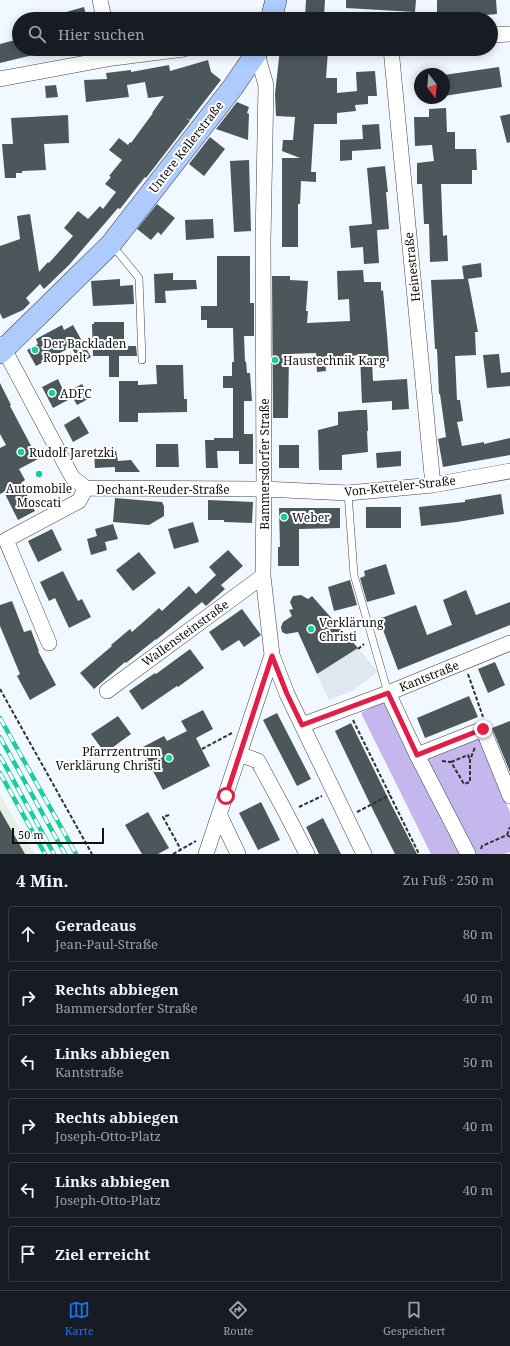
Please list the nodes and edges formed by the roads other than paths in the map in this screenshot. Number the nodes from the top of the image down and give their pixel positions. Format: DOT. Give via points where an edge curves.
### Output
graph roads {
  1 [pos="100,0"];
  2 [pos="276,0"];
  3 [pos="103,12"];
  4 [pos="273,12"];
  5 [pos="510,34"];
  6 [pos="498,35"];
  7 [pos="99,56"];
  8 [pos="250,56"];
  9 [pos="255,56"];
  10 [pos="392,56"];
  11 [pos="0,79"];
  12 [pos="111,244"];
  13 [pos="1,349"];
  14 [pos="142,360"];
  15 [pos="510,471"];
  16 [pos="433,485"];
  17 [pos="86,488"];
  18 [pos="264,489"];
  19 [pos="348,493"];
  20 [pos="263,576"];
  21 [pos="49,643"];
  22 [pos="510,643"];
  23 [pos="272,656"];
  24 [pos="107,691"];
  25 [pos="388,693"];
  26 [pos="302,725"];
  27 [pos="239,754"];
  28 [pos="417,755"];
  29 [pos="510,796"];
  30 [pos="220,816"];
  31 [pos="474,853"];
  32 [pos="206,854"];
  33 [pos="238,854"];
  34 [pos="307,854"];
  35 [pos="364,854"];
  1 -- 3 [label="street"];
  2 -- 4 [label="street"];
  5 -- 6 [label="street"];
  7 -- 11 [label="street"];
  8 -- 12 [label="street, Untere Kellerstraße" via="232,87"];
  9 -- 18 [label="street, Bammersdorfer Straße" via="266,85 263,241"];
  10 -- 16 [label="street, Heinestraße"];
  12 -- 13 [label="street, Untere Kellerstraße"];
  12 -- 14 [label="lane" via="139,278"];
  13 -- 17 [label="street, Dechant-Reuder-Straße" via="73,478"];
  15 -- 16 [label="street, Von-Ketteler-Straße"];
  16 -- 19 [label="street, Von-Ketteler-Straße"];
  17 -- 18 [label="street, Dechant-Reuder-Straße"];
  17 -- 21 [label="street" via="79,502 6,540"];
  18 -- 19 [label="street, Von-Ketteler-Straße"];
  18 -- 20 [label="street, Bammersdorfer Straße"];
  19 -- 25 [label="lane" via="354,575"];
  20 -- 23 [label="street, Bammersdorfer Straße"];
  20 -- 24 [label="street, Wallensteinstraße"];
  22 -- 25 [label="street, Kantstraße"];
  23 -- 26 [label="street, Bammersdorfer Straße"];
  23 -- 27 [label="street"];
  25 -- 26 [label="street, Kantstraße"];
  25 -- 28 [label="street"];
  26 -- 35 [label="street, Bammersdorfer Straße"];
  27 -- 30 [label="street"];
  27 -- 34 [label="street" via="258,761"];
  28 -- 29 [label="street" via="483,729"];
  28 -- 31 [label="street"];
  30 -- 32 [label="street"];
  30 -- 33 [label="street"];
}
